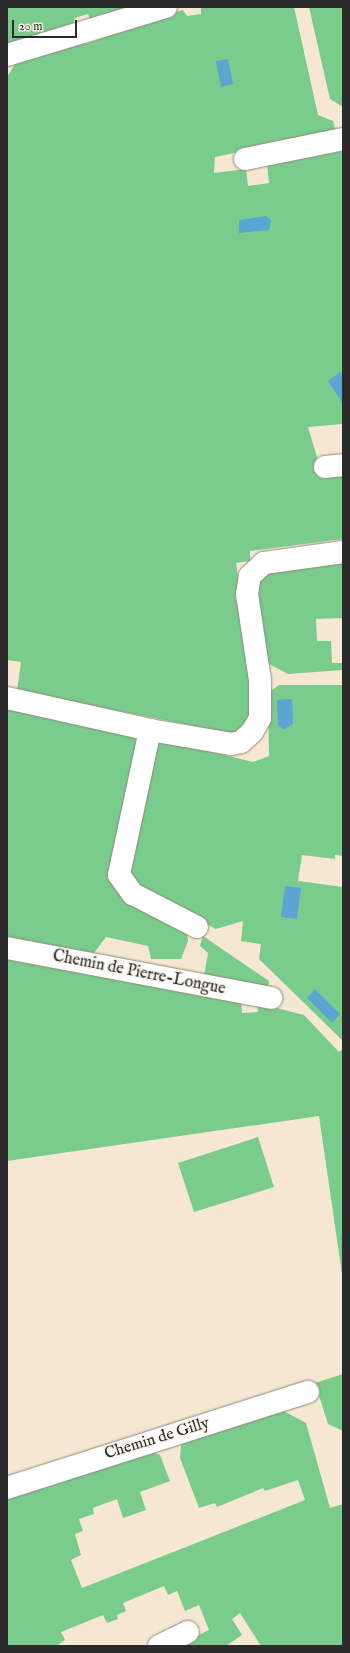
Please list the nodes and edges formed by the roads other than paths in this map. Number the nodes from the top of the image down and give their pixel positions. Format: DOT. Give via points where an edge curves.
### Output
graph roads {
  1 [pos="166,7"];
  2 [pos="7,55"];
  3 [pos="343,139"];
  4 [pos="245,159"];
  5 [pos="343,552"];
  6 [pos="7,698"];
  7 [pos="150,730"];
  8 [pos="197,927"];
  9 [pos="7,948"];
  10 [pos="271,998"];
  11 [pos="308,1392"];
  12 [pos="7,1488"];
  13 [pos="188,1632"];
  14 [pos="159,1646"];
  1 -- 2 [label="street"];
  3 -- 4 [label="street"];
  5 -- 7 [label="street" via="264,563 250,576 247,594 260,680 260,718 246,738 231,744"];
  6 -- 7 [label="street"];
  7 -- 8 [label="street" via="119,875 133,894"];
  9 -- 10 [label="street, Chemin de Pierre-Longue"];
  11 -- 12 [label="street, Chemin de Gilly"];
  13 -- 14 [label="street"];
}
